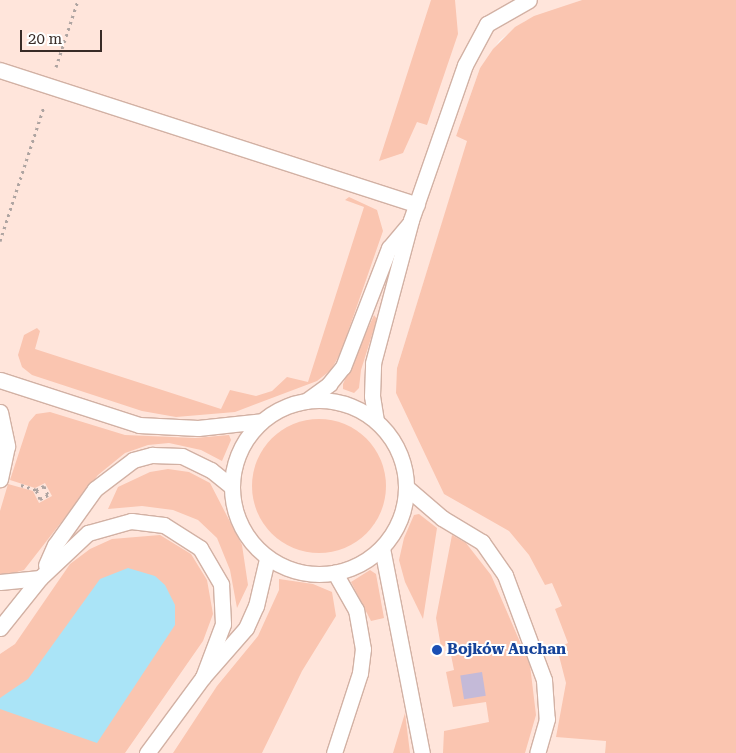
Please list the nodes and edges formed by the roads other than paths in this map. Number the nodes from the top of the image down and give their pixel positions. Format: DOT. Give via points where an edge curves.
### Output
graph roads {
  1 [pos="529,0"];
  2 [pos="0,70"];
  3 [pos="416,205"];
  4 [pos="412,220"];
  5 [pos="0,380"];
  6 [pos="306,401"];
  7 [pos="0,412"];
  8 [pos="376,421"];
  9 [pos="262,422"];
  10 [pos="0,479"];
  11 [pos="232,487"];
  12 [pos="406,487"];
  13 [pos="382,548"];
  14 [pos="267,559"];
  15 [pos="335,573"];
  16 [pos="40,578"];
  17 [pos="0,582"];
  18 [pos="0,628"];
  19 [pos="203,676"];
  20 [pos="147,753"];
  21 [pos="334,753"];
  22 [pos="422,753"];
  23 [pos="537,753"];
  1 -- 3 [label="lane" via="496,16 479,35"];
  2 -- 3 [label="lane"];
  3 -- 4 [label="lane"];
  4 -- 6 [label="lane" via="389,248 343,367 329,384"];
  4 -- 8 [label="lane" via="373,362 372,396"];
  5 -- 9 [label="lane" via="139,425 198,428"];
  6 -- 8 [label="lane" via="332,401 356,408"];
  6 -- 9 [label="lane" via="283,408"];
  7 -- 10 [label="lane" via="7,446"];
  8 -- 12 [label="lane" via="392,440 403,463"];
  9 -- 11 [label="lane" via="246,440 236,462"];
  11 -- 14 [label="lane" via="240,523"];
  11 -- 16 [label="lane" via="211,470 182,456 152,455 128,462 95,489 55,545"];
  12 -- 13 [label="lane" via="404,509"];
  12 -- 23 [label="lane" via="442,518 474,535 499,564 540,661 547,697 545,727"];
  13 -- 15 [label="lane" via="361,564"];
  13 -- 22 [label="lane"];
  14 -- 15 [label="lane" via="309,574"];
  14 -- 19 [label="lane" via="256,606 246,628"];
  15 -- 21 [label="lane" via="356,610 363,649 355,690"];
  16 -- 17 [label="lane"];
  16 -- 18 [label="lane"];
  16 -- 19 [label="lane" via="75,541 102,526 146,521 178,531 209,559 224,598 221,634"];
  19 -- 20 [label="lane"];
}
